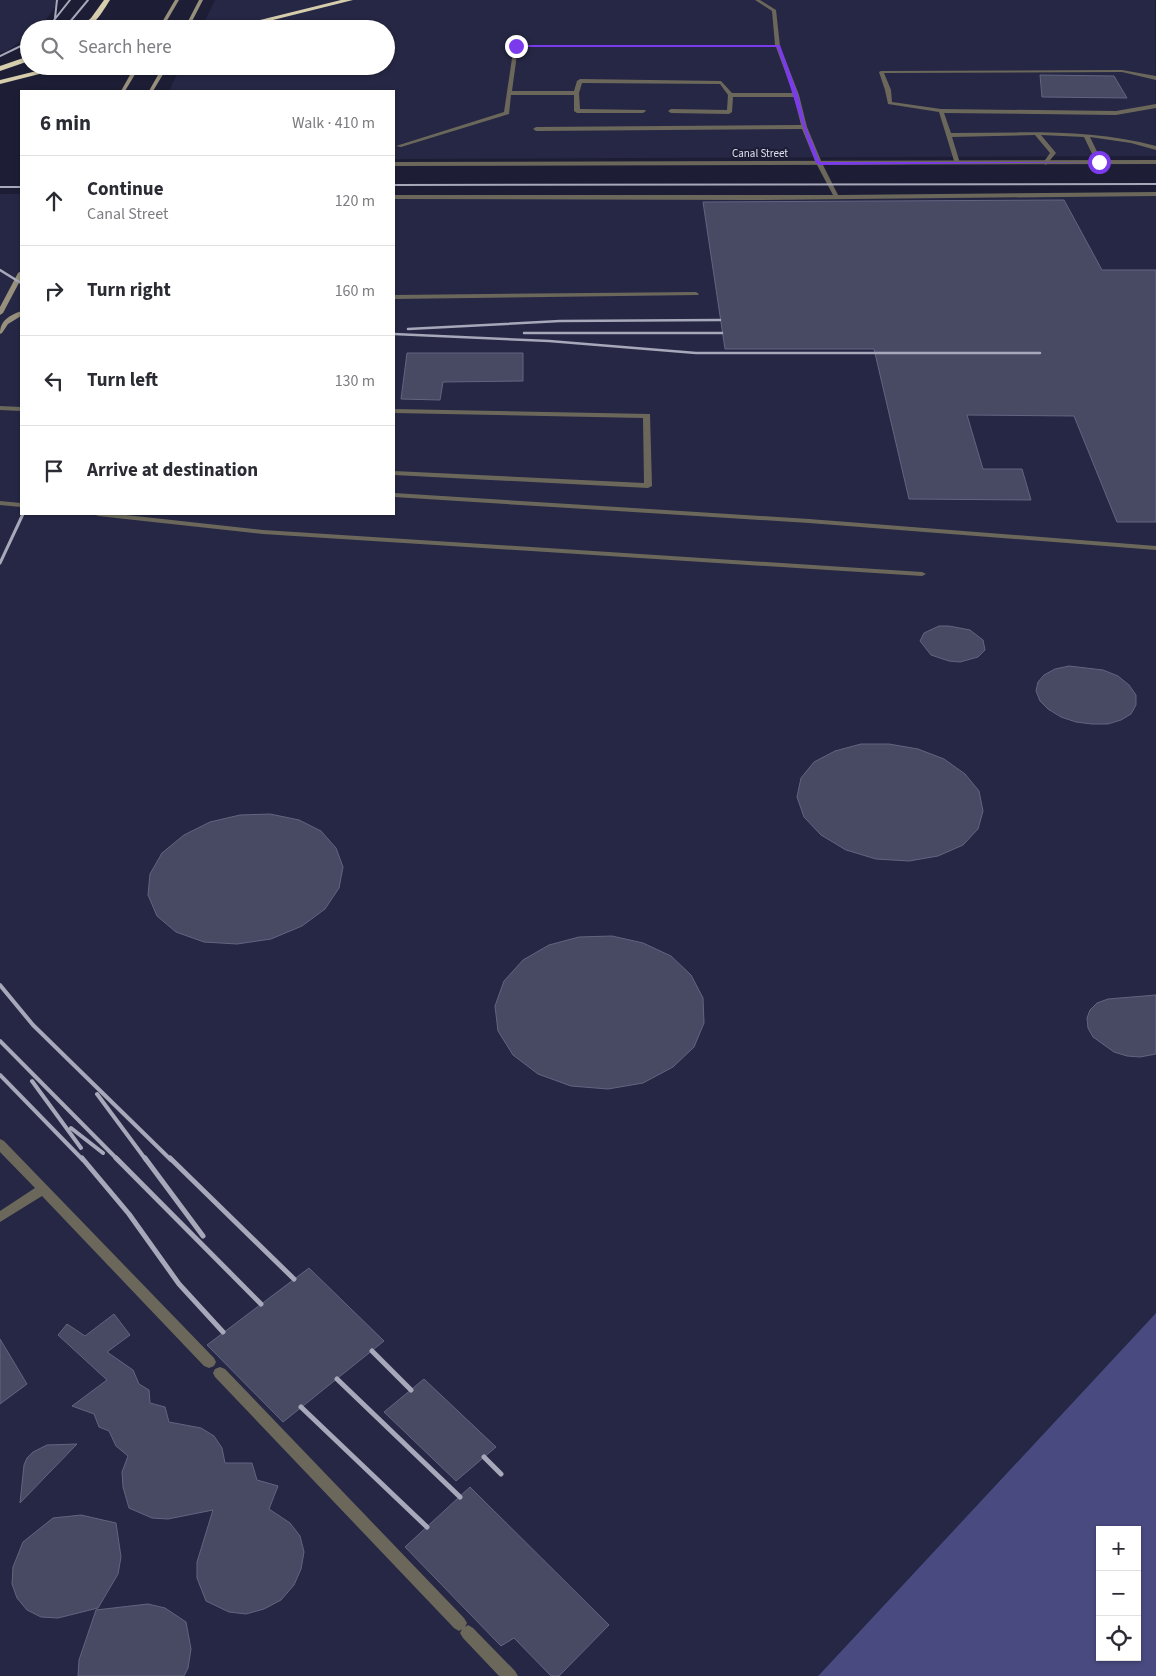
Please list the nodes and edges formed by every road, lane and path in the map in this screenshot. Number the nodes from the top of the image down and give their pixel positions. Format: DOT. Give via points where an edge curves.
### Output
graph roads {
  1 [pos="107,0"];
  2 [pos="177,0"];
  3 [pos="201,0"];
  4 [pos="350,0"];
  5 [pos="757,0"];
  6 [pos="92,20"];
  7 [pos="165,20"];
  8 [pos="191,20"];
  9 [pos="265,20"];
  10 [pos="778,46"];
  11 [pos="20,61"];
  12 [pos="0,69"];
  13 [pos="29,75"];
  14 [pos="133,75"];
  15 [pos="161,75"];
  16 [pos="1156,78"];
  17 [pos="0,82"];
  18 [pos="125,90"];
  19 [pos="152,90"];
  20 [pos="509,93"];
  21 [pos="576,93"];
  22 [pos="731,95"];
  23 [pos="796,95"];
  24 [pos="1156,106"];
  25 [pos="643,111"];
  26 [pos="671,111"];
  27 [pos="941,111"];
  28 [pos="804,127"];
  29 [pos="536,129"];
  30 [pos="1086,134"];
  31 [pos="948,135"];
  32 [pos="1038,135"];
  33 [pos="399,146"];
  34 [pos="1156,148"];
  35 [pos="1099,162"];
  36 [pos="1156,162"];
  37 [pos="819,163"];
  38 [pos="956,163"];
  39 [pos="1046,163"];
  40 [pos="395,164"];
  41 [pos="1156,194"];
  42 [pos="395,197"];
  43 [pos="836,197"];
  44 [pos="20,275"];
  45 [pos="696,294"];
  46 [pos="395,297"];
  47 [pos="20,314"];
  48 [pos="0,315"];
  49 [pos="5,323"];
  50 [pos="0,332"];
  51 [pos="0,408"];
  52 [pos="20,409"];
  53 [pos="395,411"];
  54 [pos="395,473"];
  55 [pos="395,495"];
  56 [pos="0,503"];
  57 [pos="20,505"];
  58 [pos="107,515"];
  59 [pos="1156,548"];
  60 [pos="922,574"];
  61 [pos="0,1144"];
  62 [pos="43,1188"];
  63 [pos="0,1217"];
  64 [pos="209,1362"];
  65 [pos="220,1374"];
  66 [pos="510,1676"];
  1 -- 6 [label="highway"];
  2 -- 7 [label="main road"];
  3 -- 8 [label="main road"];
  4 -- 9 [label="highway"];
  5 -- 10 [label="street" via="774,10"];
  10 -- 20 [label="street" via="516,46"];
  10 -- 23 [label="street"];
  11 -- 12 [label="highway"];
  13 -- 17 [label="highway"];
  14 -- 18 [label="main road"];
  15 -- 19 [label="main road"];
  16 -- 27 [label="street" via="1122,71 881,72 890,103"];
  20 -- 21 [label="street"];
  20 -- 33 [label="street" via="507,113"];
  21 -- 22 [label="street" via="580,81 721,83"];
  21 -- 25 [label="street" via="577,111"];
  22 -- 23 [label="street"];
  22 -- 26 [label="street" via="729,112"];
  23 -- 28 [label="street"];
  24 -- 27 [label="street" via="1116,113"];
  27 -- 31 [label="street"];
  28 -- 29 [label="street"];
  28 -- 37 [label="street"];
  30 -- 32 [label="street"];
  30 -- 34 [label="street"];
  30 -- 35 [label="street"];
  31 -- 32 [label="street"];
  31 -- 38 [label="street"];
  32 -- 39 [label="street" via="1053,153"];
  35 -- 36 [label="street, Canal Street"];
  35 -- 39 [label="street, Canal Street"];
  37 -- 38 [label="street, Canal Street"];
  37 -- 40 [label="street, Canal Street"];
  37 -- 43 [label="street"];
  38 -- 39 [label="street, Canal Street"];
  41 -- 43 [label="street"];
  42 -- 43 [label="street"];
  44 -- 48 [label="main road"];
  45 -- 46 [label="street"];
  47 -- 49 [label="main road"];
  48 -- 49 [label="main road"];
  49 -- 50 [label="main road"];
  51 -- 52 [label="street"];
  53 -- 54 [label="street" via="647,416 648,486"];
  55 -- 59 [label="street" via="809,521"];
  56 -- 57 [label="street"];
  58 -- 60 [label="street" via="263,532"];
  61 -- 62 [label="street"];
  62 -- 63 [label="street"];
  62 -- 64 [label="street"];
  65 -- 66 [label="street"];
}
